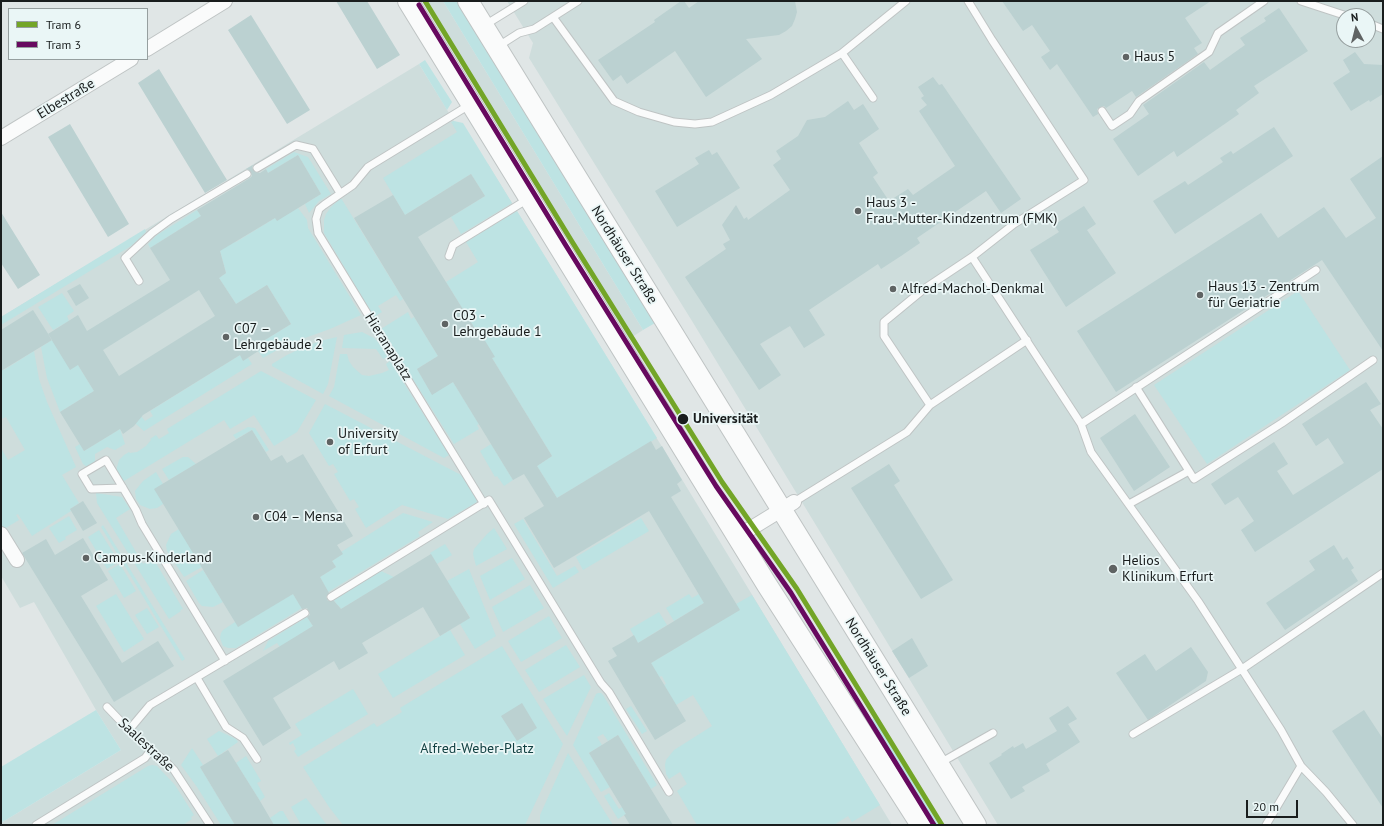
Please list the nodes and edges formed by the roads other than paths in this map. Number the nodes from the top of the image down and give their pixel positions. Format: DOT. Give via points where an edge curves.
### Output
graph roads {
  1 [pos="225,1"];
  2 [pos="408,1"];
  3 [pos="468,1"];
  4 [pos="524,1"];
  5 [pos="578,1"];
  6 [pos="906,1"];
  7 [pos="968,1"];
  8 [pos="1264,1"];
  9 [pos="1301,1"];
  10 [pos="1336,12"];
  11 [pos="553,17"];
  12 [pos="483,26"];
  13 [pos="496,47"];
  14 [pos="148,48"];
  15 [pos="842,53"];
  16 [pos="129,60"];
  17 [pos="873,98"];
  18 [pos="471,104"];
  19 [pos="1102,111"];
  20 [pos="1,138"];
  21 [pos="257,168"];
  22 [pos="247,174"];
  23 [pos="340,193"];
  24 [pos="529,198"];
  25 [pos="449,256"];
  26 [pos="972,257"];
  27 [pos="1316,270"];
  28 [pos="139,281"];
  29 [pos="1026,340"];
  30 [pos="1373,360"];
  31 [pos="1136,387"];
  32 [pos="930,405"];
  33 [pos="1081,424"];
  34 [pos="1189,471"];
  35 [pos="123,488"];
  36 [pos="487,502"];
  37 [pos="1129,504"];
  38 [pos="787,506"];
  39 [pos="1,534"];
  40 [pos="737,537"];
  41 [pos="17,560"];
  42 [pos="1383,573"];
  43 [pos="331,596"];
  44 [pos="305,613"];
  45 [pos="225,661"];
  46 [pos="1242,669"];
  47 [pos="197,678"];
  48 [pos="107,707"];
  49 [pos="129,730"];
  50 [pos="993,733"];
  51 [pos="1133,734"];
  52 [pos="151,750"];
  53 [pos="257,759"];
  54 [pos="938,764"];
  55 [pos="1301,766"];
  56 [pos="669,792"];
  57 [pos="36,825"];
  58 [pos="210,825"];
  59 [pos="921,825"];
  60 [pos="976,825"];
  61 [pos="1266,825"];
  62 [pos="1353,825"];
  1 -- 14 [label="street"];
  2 -- 18 [label="main road"];
  3 -- 12 [label="main road, Nordhäuser Straße"];
  4 -- 12 [label="lane"];
  5 -- 11 [label="lane"];
  6 -- 15 [label="lane"];
  7 -- 26 [label="lane" via="1084,180 1014,224"];
  8 -- 19 [label="lane" via="1218,33 1209,52 1139,101 1130,114 1112,126"];
  9 -- 10 [label="lane"];
  11 -- 13 [label="lane"];
  11 -- 15 [label="lane" via="614,101 639,112 674,122 712,122 771,95"];
  12 -- 13 [label="main road, Nordhäuser Straße"];
  13 -- 38 [label="main road, Nordhäuser Straße"];
  15 -- 17 [label="lane"];
  16 -- 20 [label="street, Elbestraße"];
  18 -- 23 [label="lane" via="368,167 352,185"];
  18 -- 24 [label="main road"];
  21 -- 23 [label="lane" via="296,145 313,149"];
  22 -- 28 [label="lane" via="171,219 125,258"];
  23 -- 36 [label="lane, Hieranaplatz" via="319,209 316,219 318,233"];
  24 -- 25 [label="lane" via="453,245"];
  24 -- 40 [label="main road"];
  26 -- 29 [label="lane"];
  26 -- 32 [label="lane" via="924,289 884,322 884,336"];
  27 -- 31 [label="lane"];
  29 -- 32 [label="lane"];
  29 -- 33 [label="lane"];
  30 -- 34 [label="lane" via="1282,423 1194,479"];
  31 -- 33 [label="lane"];
  31 -- 34 [label="lane"];
  32 -- 38 [label="lane" via="907,432"];
  33 -- 37 [label="lane" via="1092,452"];
  34 -- 37 [label="lane"];
  35 -- 35 [label="lane" via="106,460 82,474 91,489"];
  35 -- 45 [label="lane"];
  36 -- 43 [label="lane"];
  36 -- 56 [label="lane" via="609,692"];
  37 -- 46 [label="lane" via="1198,601"];
  38 -- 40 [label="street"];
  38 -- 54 [label="main road, Nordhäuser Straße"];
  39 -- 41 [label="street"];
  40 -- 59 [label="main road"];
  42 -- 46 [label="lane"];
  44 -- 45 [label="lane"];
  45 -- 47 [label="lane"];
  46 -- 51 [label="lane"];
  46 -- 55 [label="lane"];
  47 -- 49 [label="lane" via="150,705"];
  47 -- 53 [label="lane" via="226,727 243,738"];
  48 -- 49 [label="lane, Saalestraße"];
  49 -- 52 [label="lane, Saalestraße"];
  50 -- 54 [label="lane"];
  52 -- 57 [label="lane" via="145,758"];
  52 -- 58 [label="lane, Saalestraße" via="174,770"];
  54 -- 60 [label="main road, Nordhäuser Straße"];
  55 -- 61 [label="lane"];
  55 -- 62 [label="lane"];
}
